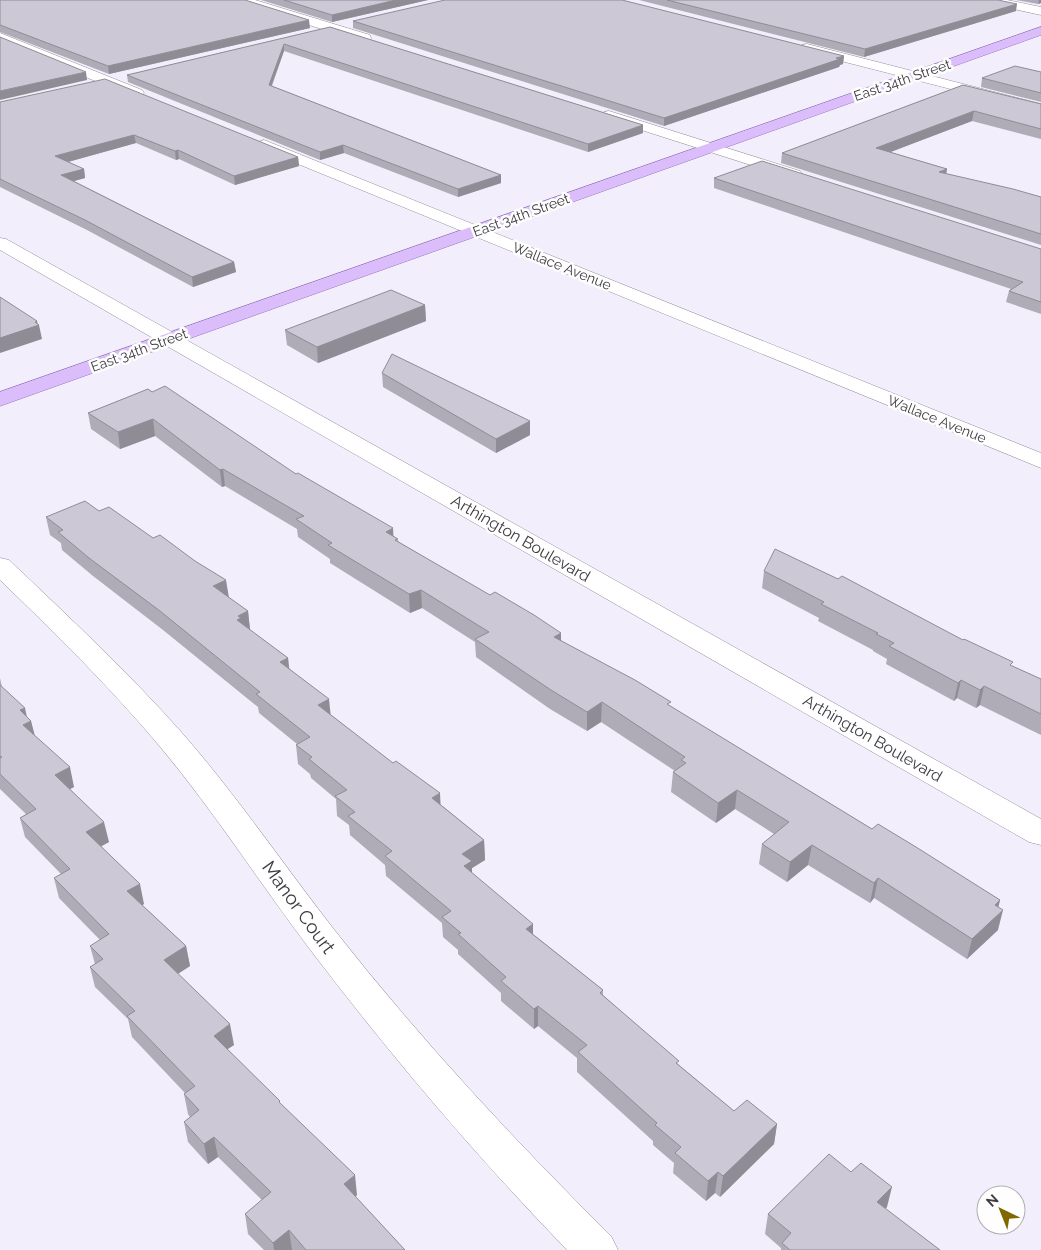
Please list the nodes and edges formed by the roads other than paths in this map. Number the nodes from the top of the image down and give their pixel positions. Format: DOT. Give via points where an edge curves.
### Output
graph roads {
  1 [pos="243,0"];
  2 [pos="990,0"];
  3 [pos="1041,11"];
  4 [pos="360,22"];
  5 [pos="332,28"];
  6 [pos="1041,31"];
  7 [pos="304,35"];
  8 [pos="0,37"];
  9 [pos="379,43"];
  10 [pos="790,44"];
  11 [pos="915,76"];
  12 [pos="126,77"];
  13 [pos="108,81"];
  14 [pos="90,85"];
  15 [pos="154,100"];
  16 [pos="1041,108"];
  17 [pos="596,112"];
  18 [pos="246,137"];
  19 [pos="710,147"];
  20 [pos="804,177"];
  21 [pos="476,231"];
  22 [pos="0,243"];
  23 [pos="169,339"];
  24 [pos="0,399"];
  25 [pos="1041,461"];
  26 [pos="0,566"];
  27 [pos="1041,834"];
  28 [pos="596,1250"];
  1 -- 5 [label="street"];
  2 -- 3 [label="street"];
  4 -- 5 [label="street"];
  5 -- 7 [label="street"];
  5 -- 9 [label="street"];
  6 -- 11 [label="main road, East 34th Street"];
  8 -- 13 [label="street"];
  10 -- 11 [label="street"];
  11 -- 16 [label="street"];
  11 -- 19 [label="main road, East 34th Street"];
  12 -- 13 [label="street"];
  13 -- 14 [label="street"];
  13 -- 15 [label="street"];
  17 -- 19 [label="street"];
  18 -- 21 [label="street, Wallace Avenue"];
  19 -- 20 [label="street"];
  19 -- 21 [label="main road, East 34th Street"];
  21 -- 23 [label="main road, East 34th Street"];
  21 -- 25 [label="street, Wallace Avenue"];
  22 -- 23 [label="street, Arthington Boulevard"];
  23 -- 24 [label="main road, East 34th Street"];
  23 -- 27 [label="street, Arthington Boulevard"];
  26 -- 28 [label="street, Manor Court" via="171,740 404,1042"];
}
